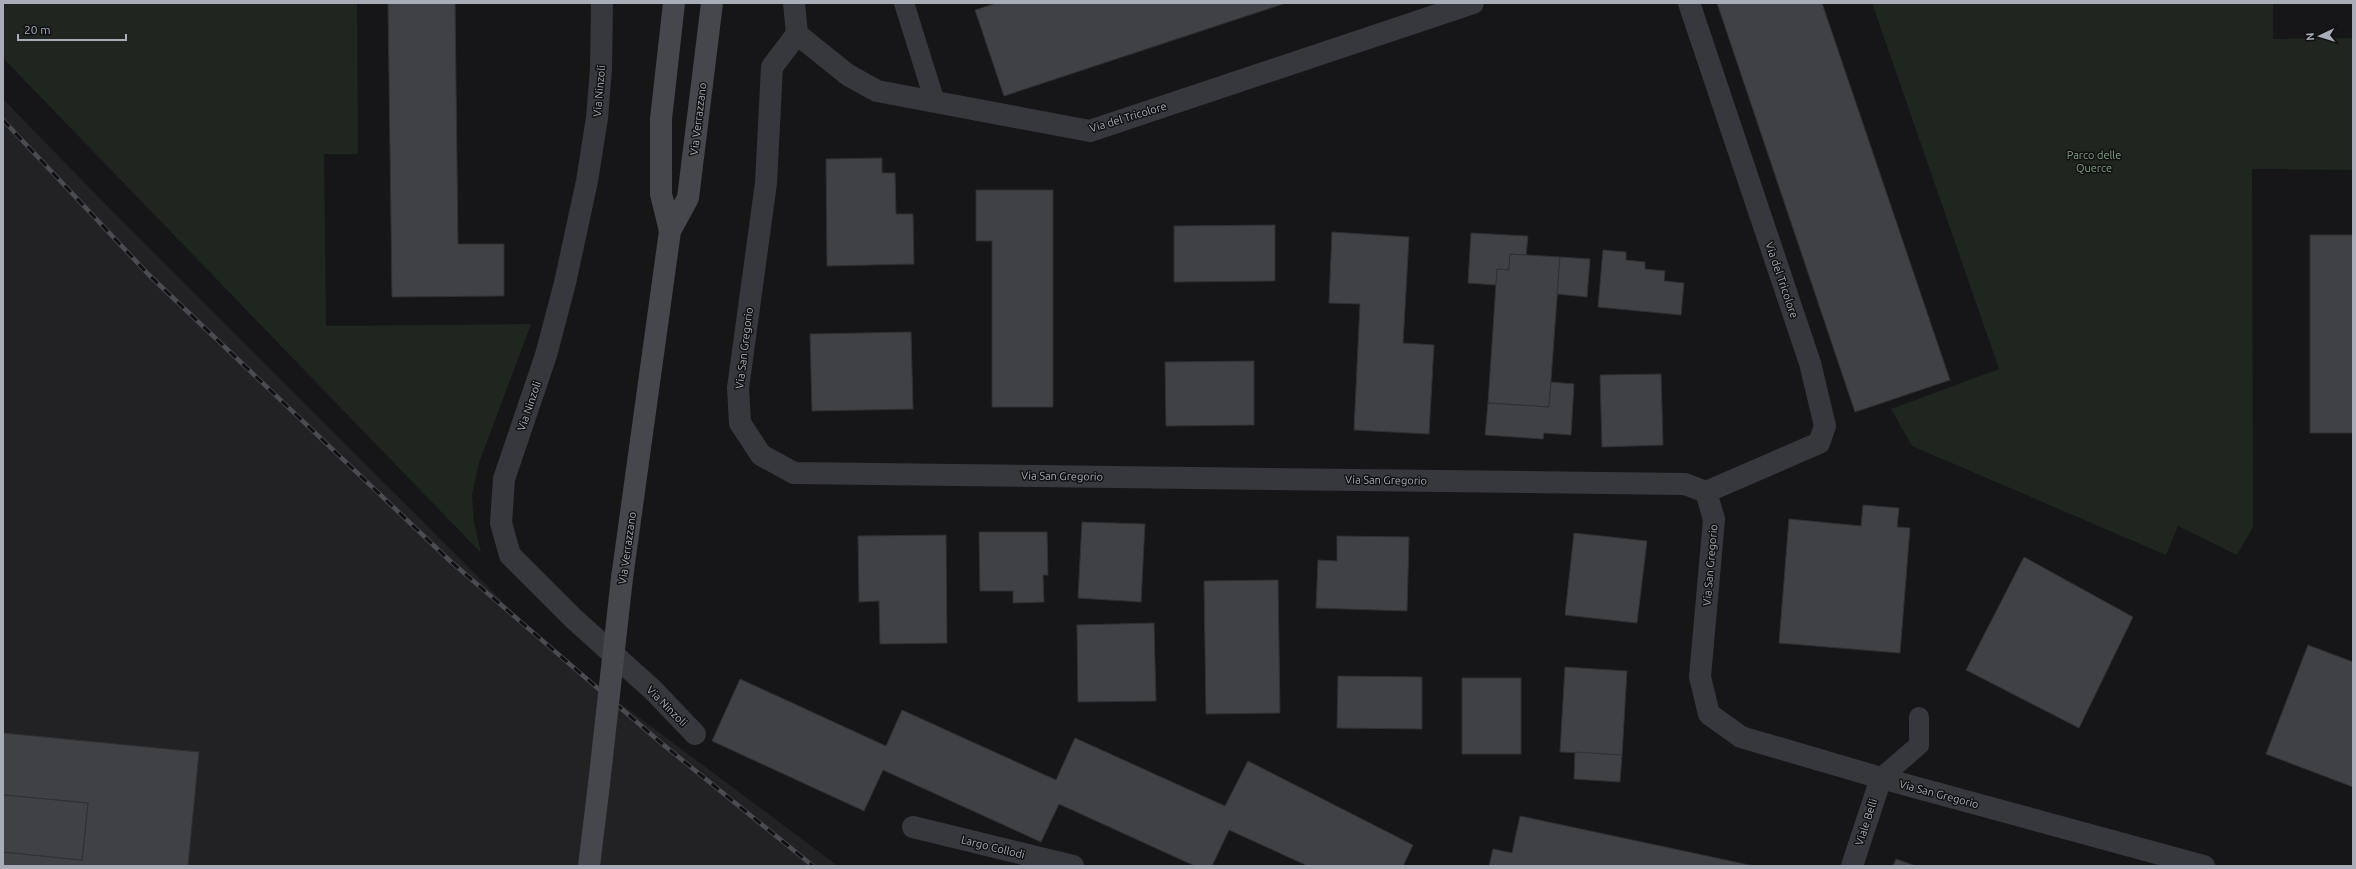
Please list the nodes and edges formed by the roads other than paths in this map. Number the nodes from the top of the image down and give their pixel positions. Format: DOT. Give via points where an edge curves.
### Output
graph roads {
  1 [pos="602,3"];
  2 [pos="674,3"];
  3 [pos="712,3"];
  4 [pos="794,3"];
  5 [pos="904,3"];
  6 [pos="1473,3"];
  7 [pos="1689,3"];
  8 [pos="797,34"];
  9 [pos="935,102"];
  10 [pos="670,231"];
  11 [pos="1706,492"];
  12 [pos="1919,717"];
  13 [pos="695,734"];
  14 [pos="1881,778"];
  15 [pos="913,827"];
  16 [pos="2140,858"];
  17 [pos="589,866"];
  18 [pos="1073,866"];
  19 [pos="1852,866"];
  20 [pos="2204,866"];
  1 -- 13 [label="street, Via Ninzoli" via="597,118 587,181 565,284 546,355 504,479 501,523 510,555 574,619 653,690"];
  2 -- 10 [label="main road, Via Verrazzano" via="661,119 661,194"];
  3 -- 10 [label="main road, Via Verrazzano" via="688,198"];
  4 -- 8 [label="street"];
  5 -- 9 [label="lane"];
  6 -- 9 [label="street, Via del Tricolore" via="1090,131"];
  7 -- 11 [label="street, Via del Tricolore" via="1810,363 1825,426 1819,442"];
  8 -- 9 [label="street, Via del Tricolore" via="848,75 877,91"];
  8 -- 11 [label="street, Via San Gregorio" via="772,67 766,183 738,388 740,423 761,456 794,473 1685,484"];
  10 -- 17 [label="main road, Via Verrazzano, bridge" via="622,578"];
  11 -- 14 [label="street, Via San Gregorio" via="1714,519 1700,677 1708,714 1741,737"];
  12 -- 14 [label="lane" via="1919,746"];
  14 -- 16 [label="street, Via San Gregorio"];
  14 -- 19 [label="street, Viale Belli"];
  15 -- 18 [label="street, Largo Collodi"];
  16 -- 20 [label="street, Via San Gregorio"];
}
